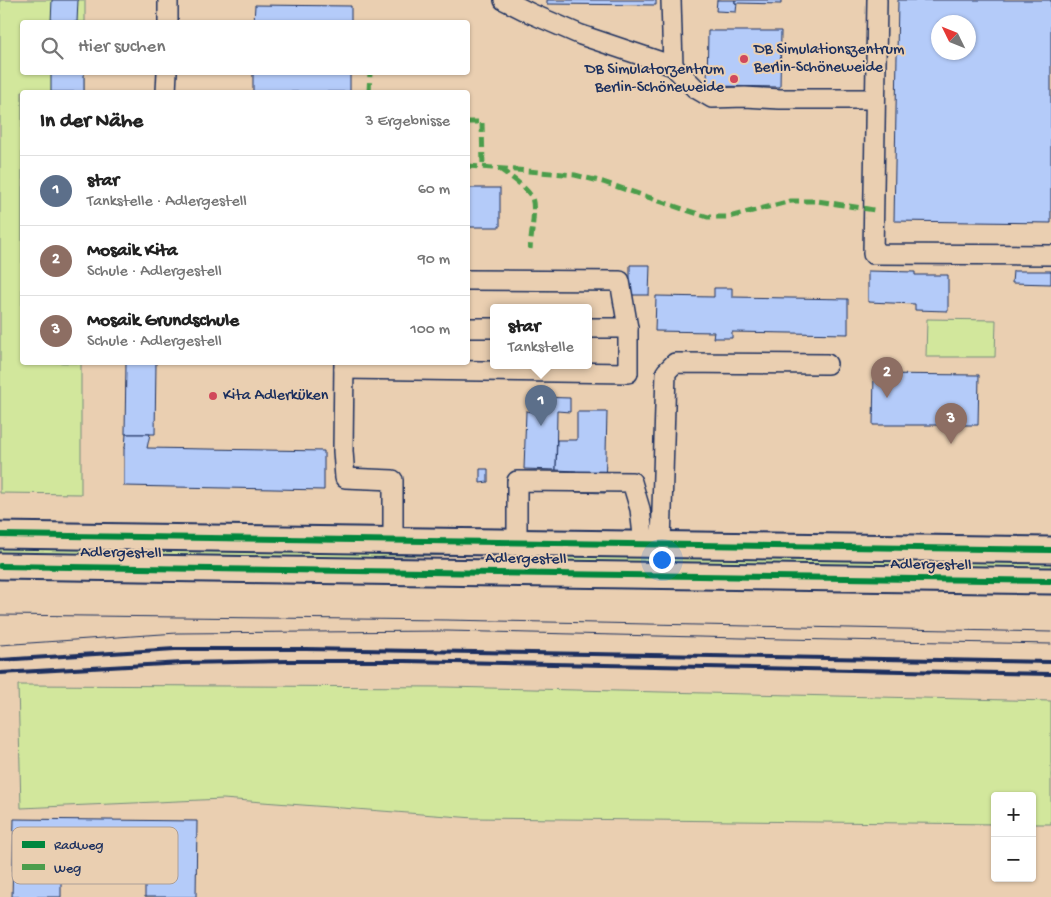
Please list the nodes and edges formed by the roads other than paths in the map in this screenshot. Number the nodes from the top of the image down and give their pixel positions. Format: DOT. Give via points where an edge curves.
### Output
graph roads {
  1 [pos="168,0"];
  2 [pos="504,0"];
  3 [pos="671,0"];
  4 [pos="877,0"];
  5 [pos="530,7"];
  6 [pos="168,20"];
  7 [pos="673,66"];
  8 [pos="167,75"];
  9 [pos="166,90"];
  10 [pos="875,99"];
  11 [pos="1051,255"];
  12 [pos="470,280"];
  13 [pos="470,328"];
  14 [pos="490,328"];
  15 [pos="592,328"];
  16 [pos="628,328"];
  17 [pos="827,364"];
  18 [pos="344,366"];
  19 [pos="0,535"];
  20 [pos="393,540"];
  21 [pos="517,542"];
  22 [pos="653,544"];
  23 [pos="1051,550"];
  24 [pos="0,566"];
  25 [pos="517,574"];
  26 [pos="1051,581"];
  1 -- 6 [label="lane"];
  2 -- 5 [label="lane"];
  3 -- 7 [label="lane"];
  4 -- 10 [label="lane"];
  5 -- 7 [label="lane" via="581,35"];
  7 -- 10 [label="lane" via="695,88 712,98"];
  8 -- 9 [label="lane"];
  10 -- 11 [label="lane" via="873,254"];
  12 -- 16 [label="lane" via="620,281"];
  13 -- 14 [label="lane"];
  15 -- 16 [label="lane"];
  16 -- 18 [label="lane" via="628,373"];
  17 -- 22 [label="lane" via="675,363 666,372"];
  18 -- 20 [label="lane" via="345,478 393,480"];
  19 -- 20 [label="main road, Adlergestell"];
  20 -- 21 [label="main road, Adlergestell"];
  21 -- 22 [label="main road, Adlergestell"];
  21 -- 22 [label="lane" via="517,481 632,482"];
  21 -- 25 [label="main road, Adlergestell"];
  22 -- 23 [label="main road, Adlergestell"];
  24 -- 25 [label="main road, Adlergestell"];
  25 -- 26 [label="main road, Adlergestell"];
}
